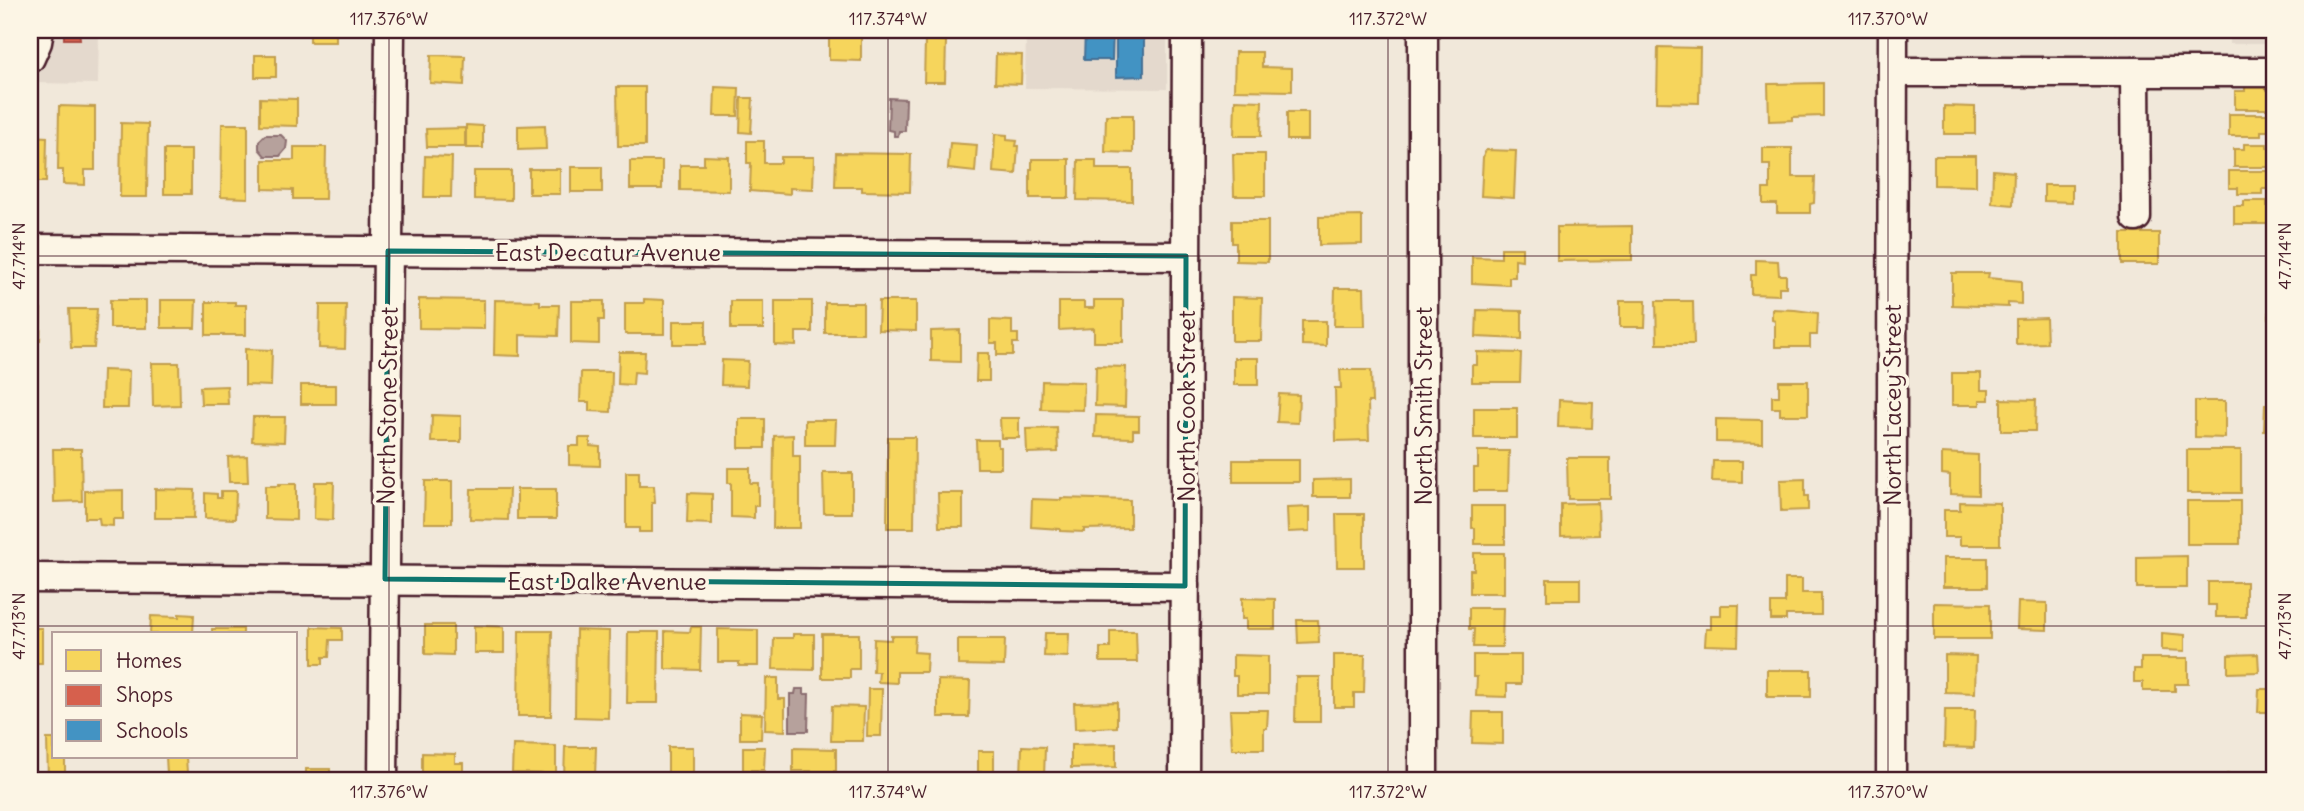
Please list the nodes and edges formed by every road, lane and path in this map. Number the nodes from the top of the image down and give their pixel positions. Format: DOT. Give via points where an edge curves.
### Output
graph roads {
  1 [pos="39,30"];
  2 [pos="390,30"];
  3 [pos="1187,30"];
  4 [pos="1423,30"];
  5 [pos="1893,30"];
  6 [pos="30,58"];
  7 [pos="1893,72"];
  8 [pos="2135,72"];
  9 [pos="2274,72"];
  10 [pos="2136,217"];
  11 [pos="30,249"];
  12 [pos="388,251"];
  13 [pos="1186,256"];
  14 [pos="30,578"];
  15 [pos="385,579"];
  16 [pos="1185,586"];
  17 [pos="383,781"];
  18 [pos="1184,781"];
  19 [pos="1423,781"];
  20 [pos="1891,781"];
  1 -- 6 [label="street"];
  2 -- 12 [label="street, North Stone Street"];
  3 -- 13 [label="street, North Cook Street"];
  4 -- 19 [label="street, North Smith Street"];
  5 -- 7 [label="street, North Lacey Street"];
  7 -- 8 [label="street"];
  7 -- 20 [label="street, North Lacey Street"];
  8 -- 9 [label="street"];
  8 -- 10 [label="street"];
  11 -- 12 [label="street, East Decatur Avenue"];
  12 -- 13 [label="street, East Decatur Avenue"];
  12 -- 15 [label="street, North Stone Street"];
  13 -- 16 [label="street, North Cook Street"];
  14 -- 15 [label="street, East Dalke Avenue"];
  15 -- 16 [label="street, East Dalke Avenue"];
  15 -- 17 [label="street, North Stone Street"];
  16 -- 18 [label="street, North Cook Street"];
}
